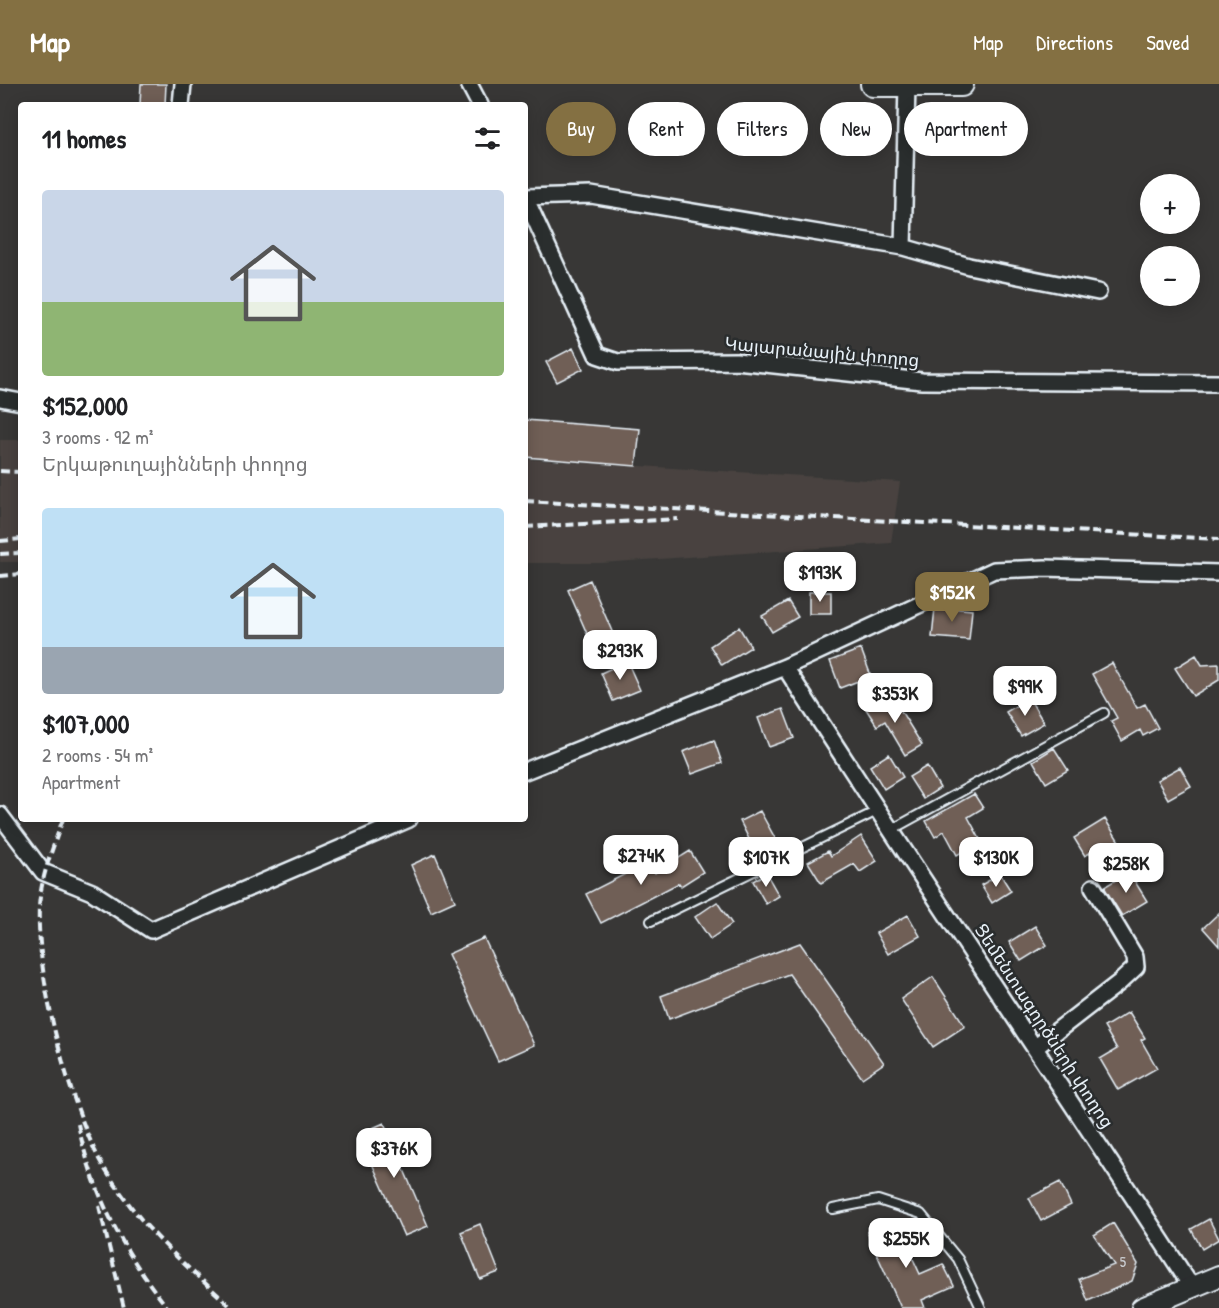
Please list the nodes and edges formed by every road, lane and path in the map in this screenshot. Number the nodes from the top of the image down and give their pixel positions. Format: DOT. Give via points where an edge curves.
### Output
graph roads {
  1 [pos="183,84"];
  2 [pos="469,84"];
  3 [pos="873,84"];
  4 [pos="961,84"];
  5 [pos="907,85"];
  6 [pos="181,102"];
  7 [pos="478,102"];
  8 [pos="528,197"];
  9 [pos="528,204"];
  10 [pos="903,247"];
  11 [pos="1098,292"];
  12 [pos="1219,382"];
  13 [pos="0,398"];
  14 [pos="18,401"];
  15 [pos="1219,573"];
  16 [pos="785,667"];
  17 [pos="1104,713"];
  18 [pos="528,770"];
  19 [pos="877,811"];
  20 [pos="0,815"];
  21 [pos="402,822"];
  22 [pos="891,830"];
  23 [pos="1094,887"];
  24 [pos="651,921"];
  25 [pos="1036,1047"];
  26 [pos="833,1209"];
  27 [pos="1219,1276"];
  28 [pos="1191,1286"];
  29 [pos="981,1308"];
  30 [pos="1142,1308"];
  1 -- 6 [label="street"];
  2 -- 7 [label="street"];
  3 -- 5 [label="main road"];
  4 -- 5 [label="main road"];
  5 -- 10 [label="street"];
  8 -- 10 [label="street" via="591,195"];
  9 -- 12 [label="street, Կայարանային փողոց" via="597,355 618,362 736,361 922,381"];
  10 -- 11 [label="street" via="969,266"];
  13 -- 14 [label="street"];
  15 -- 16 [label="street" via="994,570"];
  16 -- 18 [label="street"];
  16 -- 19 [label="street, Ցեմենտագործների փողոց"];
  17 -- 22 [label="lane"];
  19 -- 22 [label="street, Ցեմենտագործների փողոց"];
  19 -- 24 [label="lane"];
  20 -- 21 [label="street" via="43,872 92,892 151,930"];
  22 -- 25 [label="street, Ցեմենտագործների փողոց"];
  23 -- 25 [label="street" via="1136,957 1136,967"];
  25 -- 28 [label="street, Ցեմենտագործների փողոց"];
  26 -- 29 [label="lane" via="878,1200 921,1214 958,1259"];
  27 -- 28 [label="street"];
  28 -- 30 [label="street"];
}
